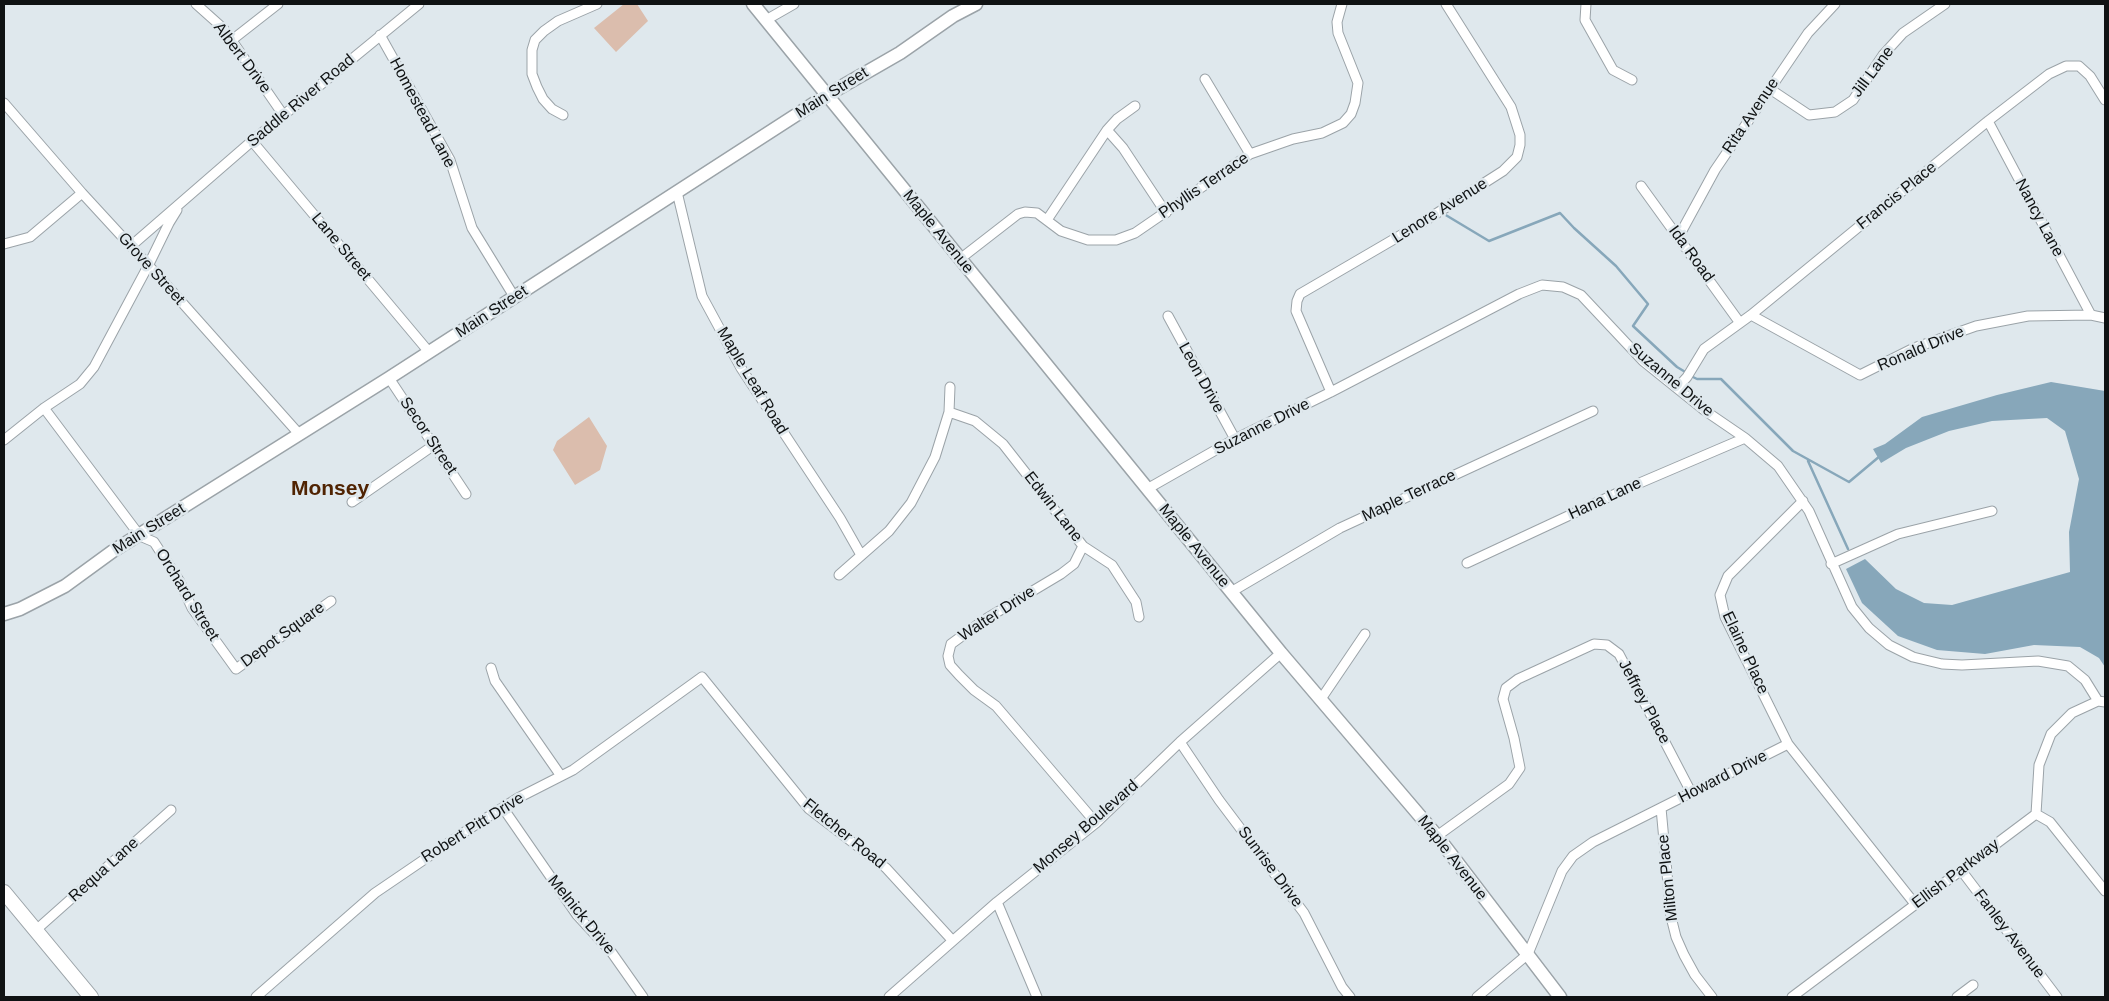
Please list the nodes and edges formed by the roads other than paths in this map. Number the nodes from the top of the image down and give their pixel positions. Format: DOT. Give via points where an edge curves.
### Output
graph roads {
  1 [pos="196,4"];
  2 [pos="278,4"];
  3 [pos="419,4"];
  4 [pos="596,4"];
  5 [pos="753,4"];
  6 [pos="794,4"];
  7 [pos="976,4"];
  8 [pos="1342,4"];
  9 [pos="1446,4"];
  10 [pos="1586,4"];
  11 [pos="1835,4"];
  12 [pos="1945,4"];
  13 [pos="766,20"];
  14 [pos="380,35"];
  15 [pos="232,40"];
  16 [pos="1205,79"];
  17 [pos="1632,80"];
  18 [pos="1770,89"];
  19 [pos="827,95"];
  20 [pos="2105,100"];
  21 [pos="4,103"];
  22 [pos="1135,106"];
  23 [pos="562,115"];
  24 [pos="284,116"];
  25 [pos="1988,120"];
  26 [pos="1107,130"];
  27 [pos="252,141"];
  28 [pos="1250,154"];
  29 [pos="1641,186"];
  30 [pos="677,192"];
  31 [pos="82,193"];
  32 [pos="184,200"];
  33 [pos="1166,213"];
  34 [pos="1047,220"];
  35 [pos="1679,236"];
  36 [pos="4,244"];
  37 [pos="131,246"];
  38 [pos="960,259"];
  39 [pos="148,266"];
  40 [pos="514,298"];
  41 [pos="1751,315"];
  42 [pos="2091,315"];
  43 [pos="1168,316"];
  44 [pos="2105,318"];
  45 [pos="1740,323"];
  46 [pos="429,352"];
  47 [pos="389,378"];
  48 [pos="950,387"];
  49 [pos="1677,388"];
  50 [pos="1331,392"];
  51 [pos="44,408"];
  52 [pos="1593,411"];
  53 [pos="949,412"];
  54 [pos="300,435"];
  55 [pos="1745,438"];
  56 [pos="1235,439"];
  57 [pos="4,440"];
  58 [pos="434,445"];
  59 [pos="1147,489"];
  60 [pos="466,494"];
  61 [pos="1803,501"];
  62 [pos="352,502"];
  63 [pos="1992,510"];
  64 [pos="140,536"];
  65 [pos="1083,546"];
  66 [pos="862,555"];
  67 [pos="1467,563"];
  68 [pos="1831,564"];
  69 [pos="839,575"];
  70 [pos="1231,592"];
  71 [pos="331,600"];
  72 [pos="4,614"];
  73 [pos="1140,617"];
  74 [pos="1365,634"];
  75 [pos="1281,653"];
  76 [pos="491,668"];
  77 [pos="236,669"];
  78 [pos="702,677"];
  79 [pos="1321,699"];
  80 [pos="2101,702"];
  81 [pos="1180,742"];
  82 [pos="1788,744"];
  83 [pos="561,776"];
  84 [pos="1692,792"];
  85 [pos="503,808"];
  86 [pos="1661,808"];
  87 [pos="171,810"];
  88 [pos="2036,814"];
  89 [pos="1096,823"];
  90 [pos="1437,836"];
  91 [pos="1962,870"];
  92 [pos="2105,891"];
  93 [pos="4,892"];
  94 [pos="997,902"];
  95 [pos="1915,904"];
  96 [pos="36,930"];
  97 [pos="952,940"];
  98 [pos="1528,954"];
  99 [pos="1973,985"];
  100 [pos="91,997"];
  101 [pos="256,997"];
  102 [pos="643,997"];
  103 [pos="889,997"];
  104 [pos="1037,997"];
  105 [pos="1350,997"];
  106 [pos="1477,997"];
  107 [pos="1560,997"];
  108 [pos="1712,997"];
  109 [pos="1792,997"];
  110 [pos="1957,997"];
  111 [pos="2057,997"];
  1 -- 15 [label="street, Albert Drive"];
  2 -- 15 [label="street"];
  3 -- 14 [label="street, Saddle River Road"];
  4 -- 23 [label="street" via="558,21 535,40 532,74 543,99"];
  5 -- 13 [label="street, Maple Avenue"];
  6 -- 13 [label="street"];
  7 -- 19 [label="street, Main Street"];
  8 -- 28 [label="street, Phyllis Terrace" via="1338,33 1358,82 1351,114 1333,129"];
  9 -- 50 [label="street, Lenore Avenue" via="1511,107 1520,135 1517,157 1503,171 1420,224 1300,294 1296,311"];
  10 -- 17 [label="street" via="1585,20 1613,70"];
  11 -- 18 [label="street, Rita Avenue" via="1808,33"];
  12 -- 18 [label="street, Jill Lane" via="1903,33 1853,100 1835,112 1809,116"];
  13 -- 19 [label="street, Maple Avenue"];
  14 -- 24 [label="street, Saddle River Road"];
  14 -- 40 [label="street, Homestead Lane" via="450,160 472,228"];
  15 -- 24 [label="street, Albert Drive"];
  16 -- 28 [label="street"];
  18 -- 35 [label="street, Rita Avenue" via="1715,170"];
  19 -- 30 [label="street, Main Street"];
  19 -- 38 [label="street, Maple Avenue"];
  20 -- 25 [label="street, Francis Place" via="2090,76 2079,66 2066,66 2049,74"];
  21 -- 31 [label="street, Grove Street"];
  22 -- 26 [label="street"];
  24 -- 27 [label="street, Saddle River Road"];
  25 -- 41 [label="street, Francis Place"];
  25 -- 42 [label="street, Nancy Lane"];
  26 -- 33 [label="street" via="1123,148"];
  26 -- 34 [label="street"];
  27 -- 32 [label="street, Saddle River Road"];
  27 -- 46 [label="street, Lane Street"];
  28 -- 33 [label="street, Phyllis Terrace"];
  29 -- 35 [label="street, Ida Road"];
  30 -- 40 [label="street, Main Street"];
  30 -- 66 [label="street, Maple Leaf Road" via="702,296 741,368"];
  31 -- 36 [label="street" via="30,237"];
  31 -- 37 [label="street, Grove Street"];
  32 -- 37 [label="street, Saddle River Road"];
  32 -- 39 [label="street, Saddle River Road" via="169,222"];
  33 -- 34 [label="street, Phyllis Terrace" via="1135,233 1116,240 1100,241 1076,238"];
  34 -- 38 [label="street, Phyllis Terrace" via="1031,211 1018,214"];
  35 -- 45 [label="street, Ida Road"];
  37 -- 39 [label="street, Grove Street"];
  38 -- 59 [label="street, Maple Avenue"];
  39 -- 51 [label="street, Saddle River Road" via="94,368 80,384"];
  39 -- 54 [label="street, Grove Street"];
  40 -- 46 [label="street, Main Street"];
  41 -- 42 [label="street, Ronald Drive" via="1860,375 1914,348 1976,326 2028,316"];
  41 -- 45 [label="street, Francis Place"];
  42 -- 44 [label="street, Ronald Drive"];
  43 -- 56 [label="street, Leon Drive"];
  45 -- 49 [label="street, Francis Place" via="1704,349"];
  46 -- 47 [label="street, Main Street"];
  47 -- 54 [label="street, Main Street"];
  47 -- 58 [label="street, Secor Street"];
  48 -- 53 [label="street"];
  49 -- 50 [label="street, Suzanne Drive" via="1643,360 1581,295 1563,287 1542,285"];
  49 -- 55 [label="street, Suzanne Drive"];
  50 -- 56 [label="street, Suzanne Drive"];
  51 -- 57 [label="street, Saddle River Road"];
  51 -- 64 [label="street, Orchard Street"];
  52 -- 70 [label="street, Maple Terrace" via="1340,528"];
  53 -- 65 [label="street, Edwin Lane" via="975,421 1003,444"];
  53 -- 66 [label="street" via="935,457 910,503 889,531"];
  54 -- 64 [label="street, Main Street"];
  55 -- 61 [label="street, Suzanne Drive" via="1778,466"];
  55 -- 67 [label="street, Hana Lane"];
  56 -- 59 [label="street, Suzanne Drive"];
  58 -- 60 [label="street, Secor Street"];
  58 -- 62 [label="street"];
  59 -- 70 [label="street, Maple Avenue"];
  61 -- 68 [label="street, Suzanne Drive"];
  61 -- 82 [label="street, Elaine Place" via="1728,576 1720,595 1725,617"];
  63 -- 68 [label="street" via="1898,534"];
  64 -- 72 [label="street, Main Street" via="65,586"];
  64 -- 77 [label="street, Orchard Street" via="154,542 180,582 192,608"];
  65 -- 73 [label="street, Edwin Lane" via="1112,565 1136,602"];
  65 -- 89 [label="street, Walter Drive" via="1074,564 978,625 952,644 948,656 954,670 996,706"];
  66 -- 69 [label="street"];
  68 -- 80 [label="street, Suzanne Drive" via="1852,607 1889,645 1913,657 1952,665 2038,661 2068,666 2085,680"];
  70 -- 75 [label="street, Maple Avenue"];
  71 -- 77 [label="street, Depot Square"];
  74 -- 79 [label="street"];
  75 -- 79 [label="street, Maple Avenue"];
  75 -- 81 [label="street, Monsey Boulevard"];
  76 -- 83 [label="street" via="495,681"];
  78 -- 83 [label="street, Robert Pitt Drive"];
  78 -- 97 [label="street, Fletcher Road" via="809,809 886,868"];
  79 -- 90 [label="street, Maple Avenue"];
  80 -- 88 [label="street" via="2072,713 2051,734 2039,765"];
  81 -- 89 [label="street, Monsey Boulevard"];
  81 -- 105 [label="street, Sunrise Drive" via="1304,913"];
  82 -- 84 [label="street, Howard Drive"];
  82 -- 95 [label="street"];
  83 -- 85 [label="street, Robert Pitt Drive"];
  84 -- 86 [label="street, Howard Drive"];
  84 -- 90 [label="street, Jeffrey Place" via="1619,654 1607,644 1594,644 1518,679 1506,688 1503,699 1520,768 1509,784"];
  85 -- 101 [label="street, Robert Pitt Drive" via="375,893"];
  85 -- 102 [label="street, Melnick Drive" via="577,915 612,953"];
  86 -- 98 [label="street, Howard Drive" via="1593,842 1573,856 1562,871"];
  86 -- 108 [label="street, Milton Place" via="1670,917 1684,955"];
  87 -- 96 [label="street, Requa Lane"];
  88 -- 91 [label="street, Ellish Parkway"];
  88 -- 92 [label="street" via="2050,822"];
  89 -- 94 [label="street, Monsey Boulevard"];
  90 -- 98 [label="street, Maple Avenue"];
  91 -- 95 [label="street, Ellish Parkway"];
  91 -- 111 [label="street, Fanley Avenue"];
  93 -- 96 [label="main road"];
  94 -- 97 [label="street, Monsey Boulevard"];
  94 -- 104 [label="street"];
  95 -- 109 [label="street, Ellish Parkway"];
  96 -- 100 [label="main road"];
  97 -- 103 [label="street, Monsey Boulevard"];
  98 -- 106 [label="street"];
  98 -- 107 [label="street, Maple Avenue"];
  99 -- 110 [label="street"];
}
